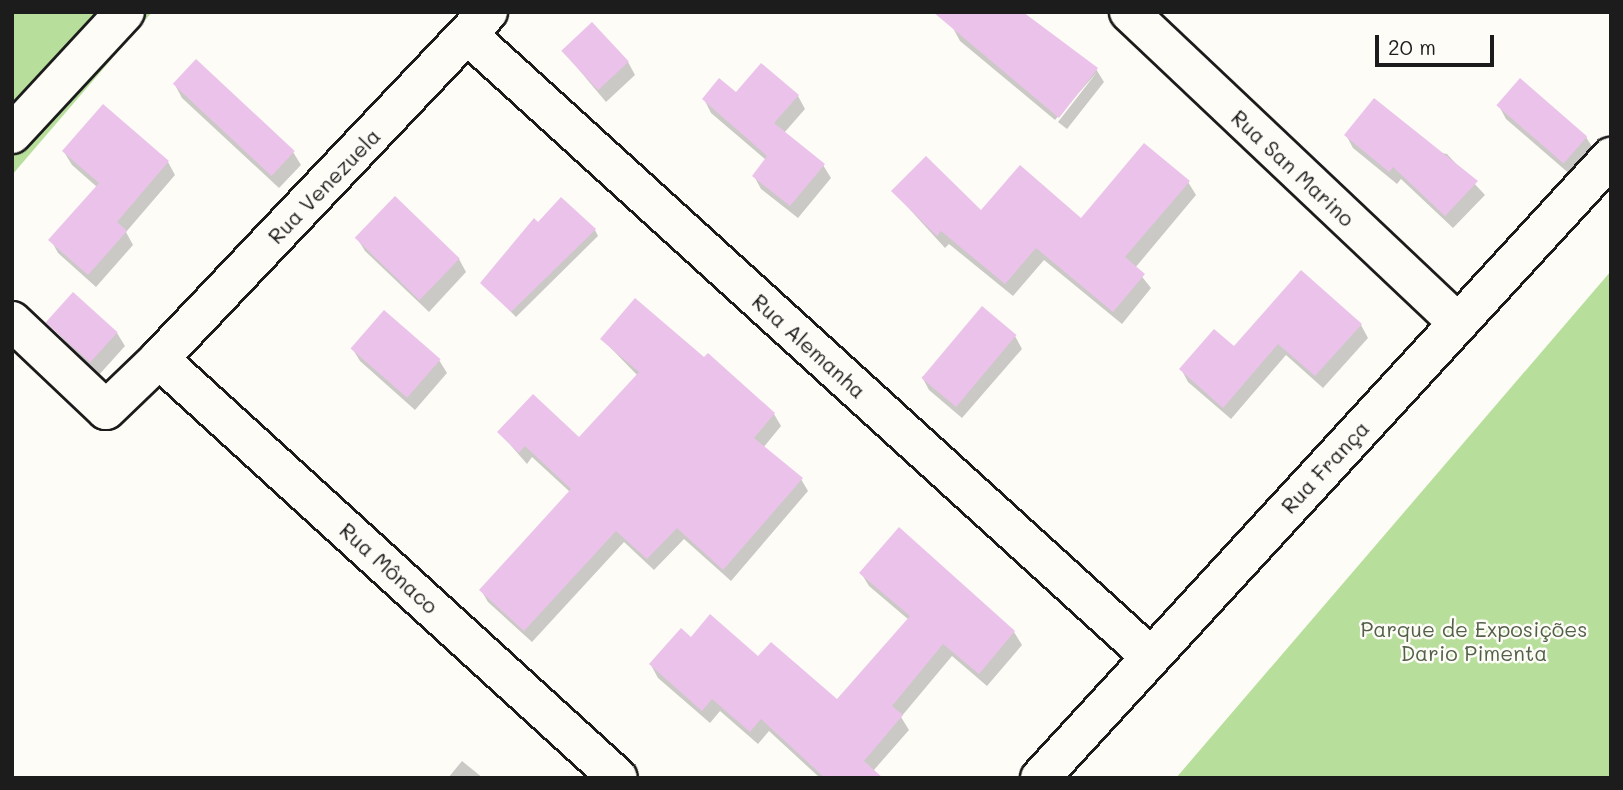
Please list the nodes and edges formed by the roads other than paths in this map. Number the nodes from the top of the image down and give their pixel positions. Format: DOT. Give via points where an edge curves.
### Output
graph roads {
  1 [pos="125,12"];
  2 [pos="1129,12"];
  3 [pos="478,24"];
  4 [pos="12,134"];
  5 [pos="1611,157"];
  6 [pos="12,321"];
  7 [pos="1458,323"];
  8 [pos="159,359"];
  9 [pos="1151,657"];
  10 [pos="618,778"];
  11 [pos="1040,778"];
  1 -- 4 [label="street"];
  2 -- 7 [label="street, Rua San Marino"];
  3 -- 8 [label="street, Rua Venezuela"];
  3 -- 9 [label="street, Rua Alemanha"];
  5 -- 7 [label="street, Rua França"];
  6 -- 8 [label="street, Rua Venezuela" via="106,410"];
  7 -- 9 [label="street, Rua França"];
  8 -- 10 [label="street, Rua Mônaco"];
  9 -- 11 [label="street, Rua França"];
}
